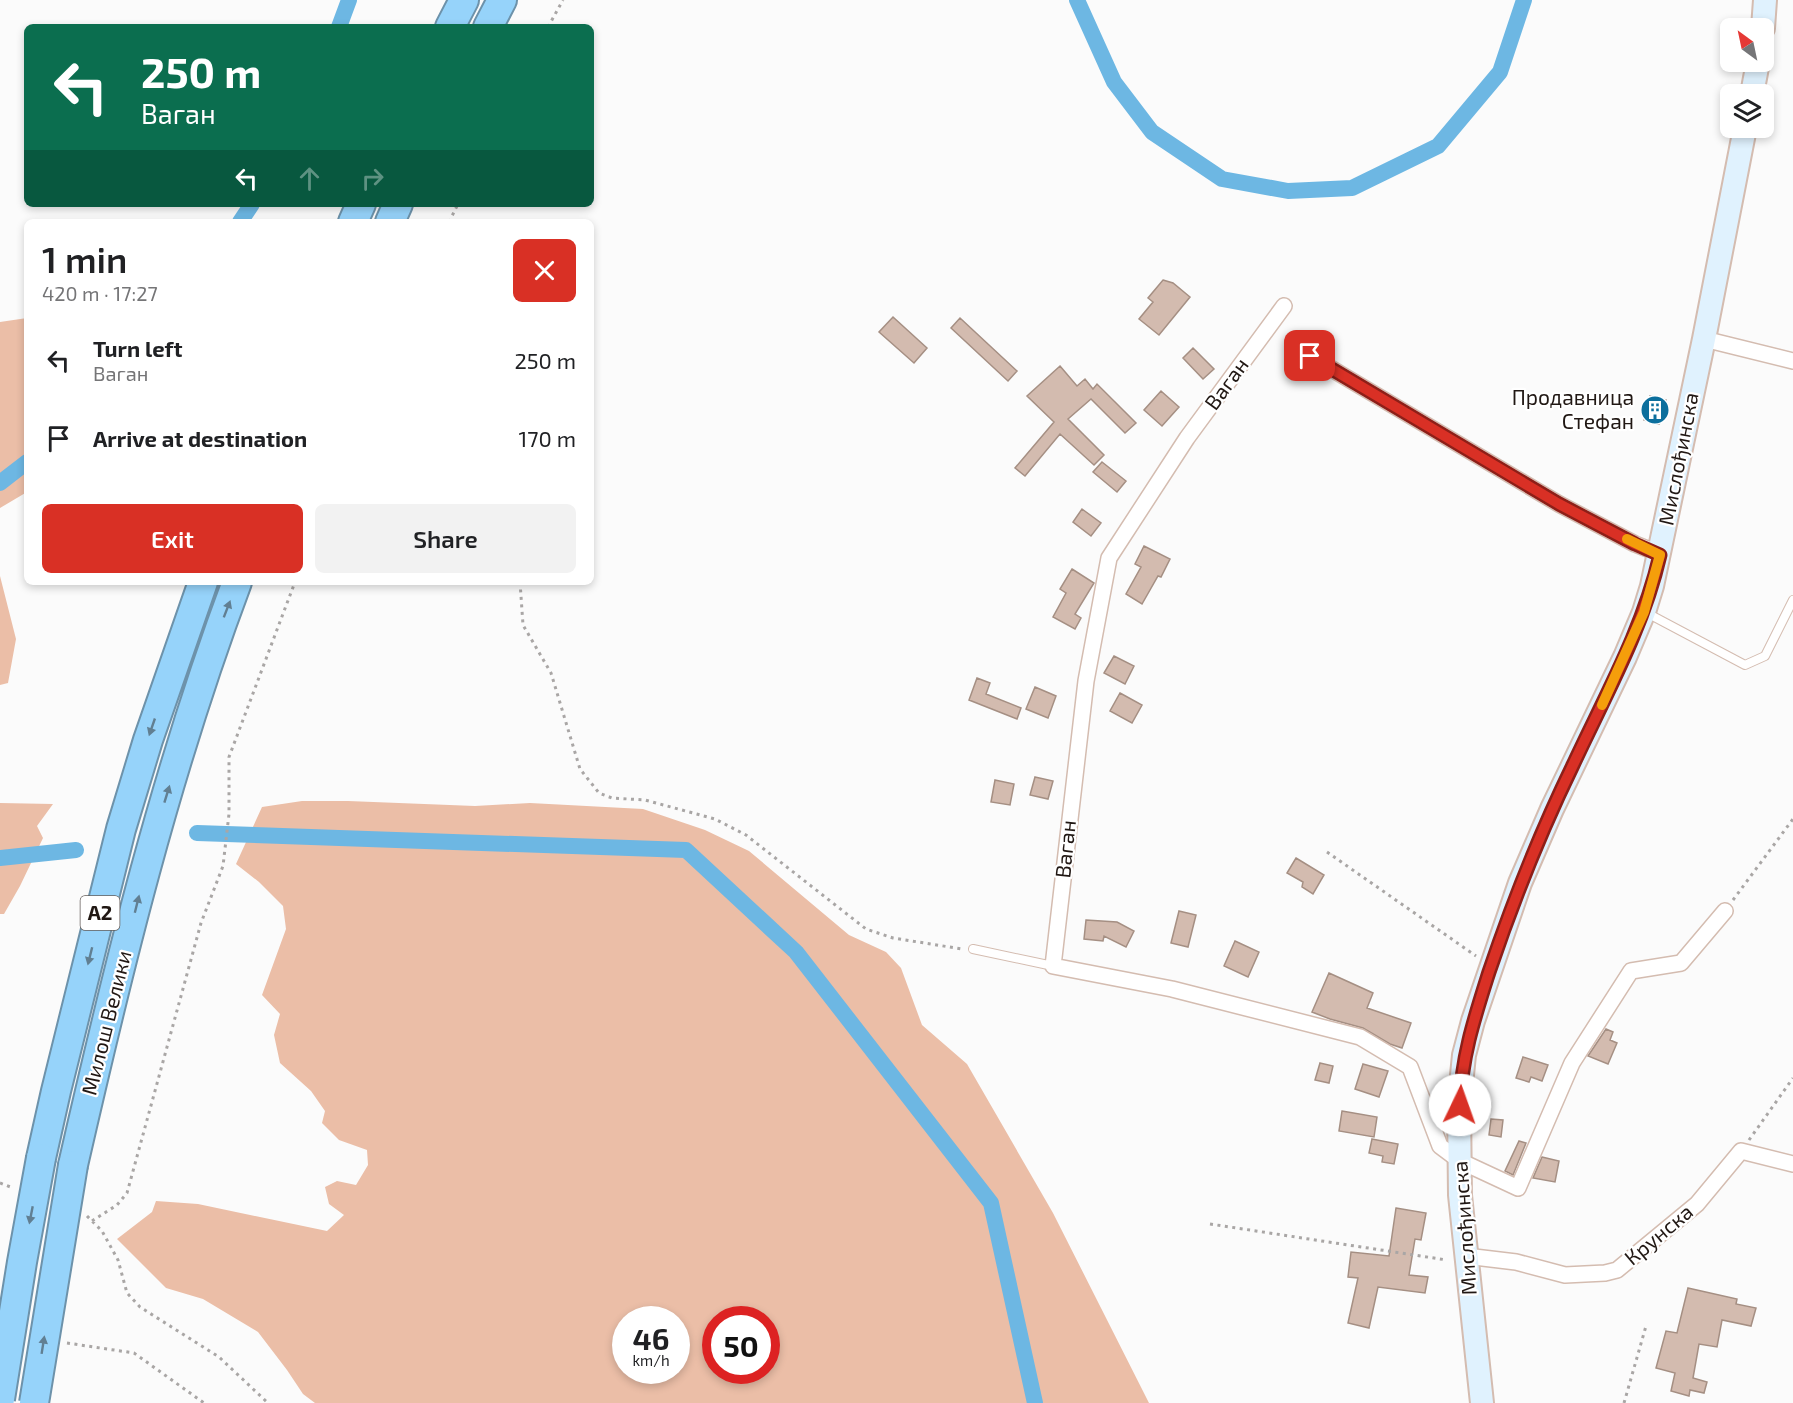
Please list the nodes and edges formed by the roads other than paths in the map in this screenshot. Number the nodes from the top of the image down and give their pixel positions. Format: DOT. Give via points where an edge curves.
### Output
graph roads {
  1 [pos="464,0"];
  2 [pos="502,0"];
  3 [pos="1765,0"];
  4 [pos="1764,18"];
  5 [pos="452,24"];
  6 [pos="490,24"];
  7 [pos="1743,138"];
  8 [pos="1284,306"];
  9 [pos="1704,339"];
  10 [pos="1310,356"];
  11 [pos="1793,361"];
  12 [pos="1660,555"];
  13 [pos="202,585"];
  14 [pos="236,585"];
  15 [pos="1793,600"];
  16 [pos="1644,612"];
  17 [pos="1725,911"];
  18 [pos="973,950"];
  19 [pos="1053,966"];
  20 [pos="1460,1161"];
  21 [pos="1793,1164"];
  22 [pos="1467,1259"];
  23 [pos="0,1399"];
  24 [pos="34,1403"];
  25 [pos="1482,1403"];
  1 -- 5 [label="highway"];
  2 -- 6 [label="highway"];
  3 -- 4 [label="main road"];
  7 -- 9 [label="main road, Мислођинска"];
  8 -- 19 [label="street, Ваган" via="1187,438 1109,558 1086,681"];
  9 -- 11 [label="street"];
  9 -- 12 [label="main road, Мислођинска"];
  10 -- 12 [label="street" via="1559,504"];
  12 -- 16 [label="main road, Мислођинска"];
  13 -- 23 [label="highway, Милош Велики / A2, one-way, bridge" via="121,830 56,1091"];
  24 -- 14 [label="highway, Милош Велики / A2, one-way, bridge" via="73,1165 150,850 210,655"];
  15 -- 16 [label="lane" via="1765,656 1745,665"];
  16 -- 20 [label="main road, Мислођинска" via="1538,841 1491,966 1461,1072"];
  17 -- 20 [label="street" via="1681,963 1631,971 1572,1063 1518,1188"];
  18 -- 19 [label="lane"];
  19 -- 20 [label="street" via="1172,988 1360,1037 1410,1067 1440,1146"];
  20 -- 22 [label="main road, Мислођинска"];
  21 -- 22 [label="street, Крунска" via="1741,1151 1697,1204 1617,1270 1565,1275 1516,1262"];
  22 -- 25 [label="main road, Мислођинска"];
}
